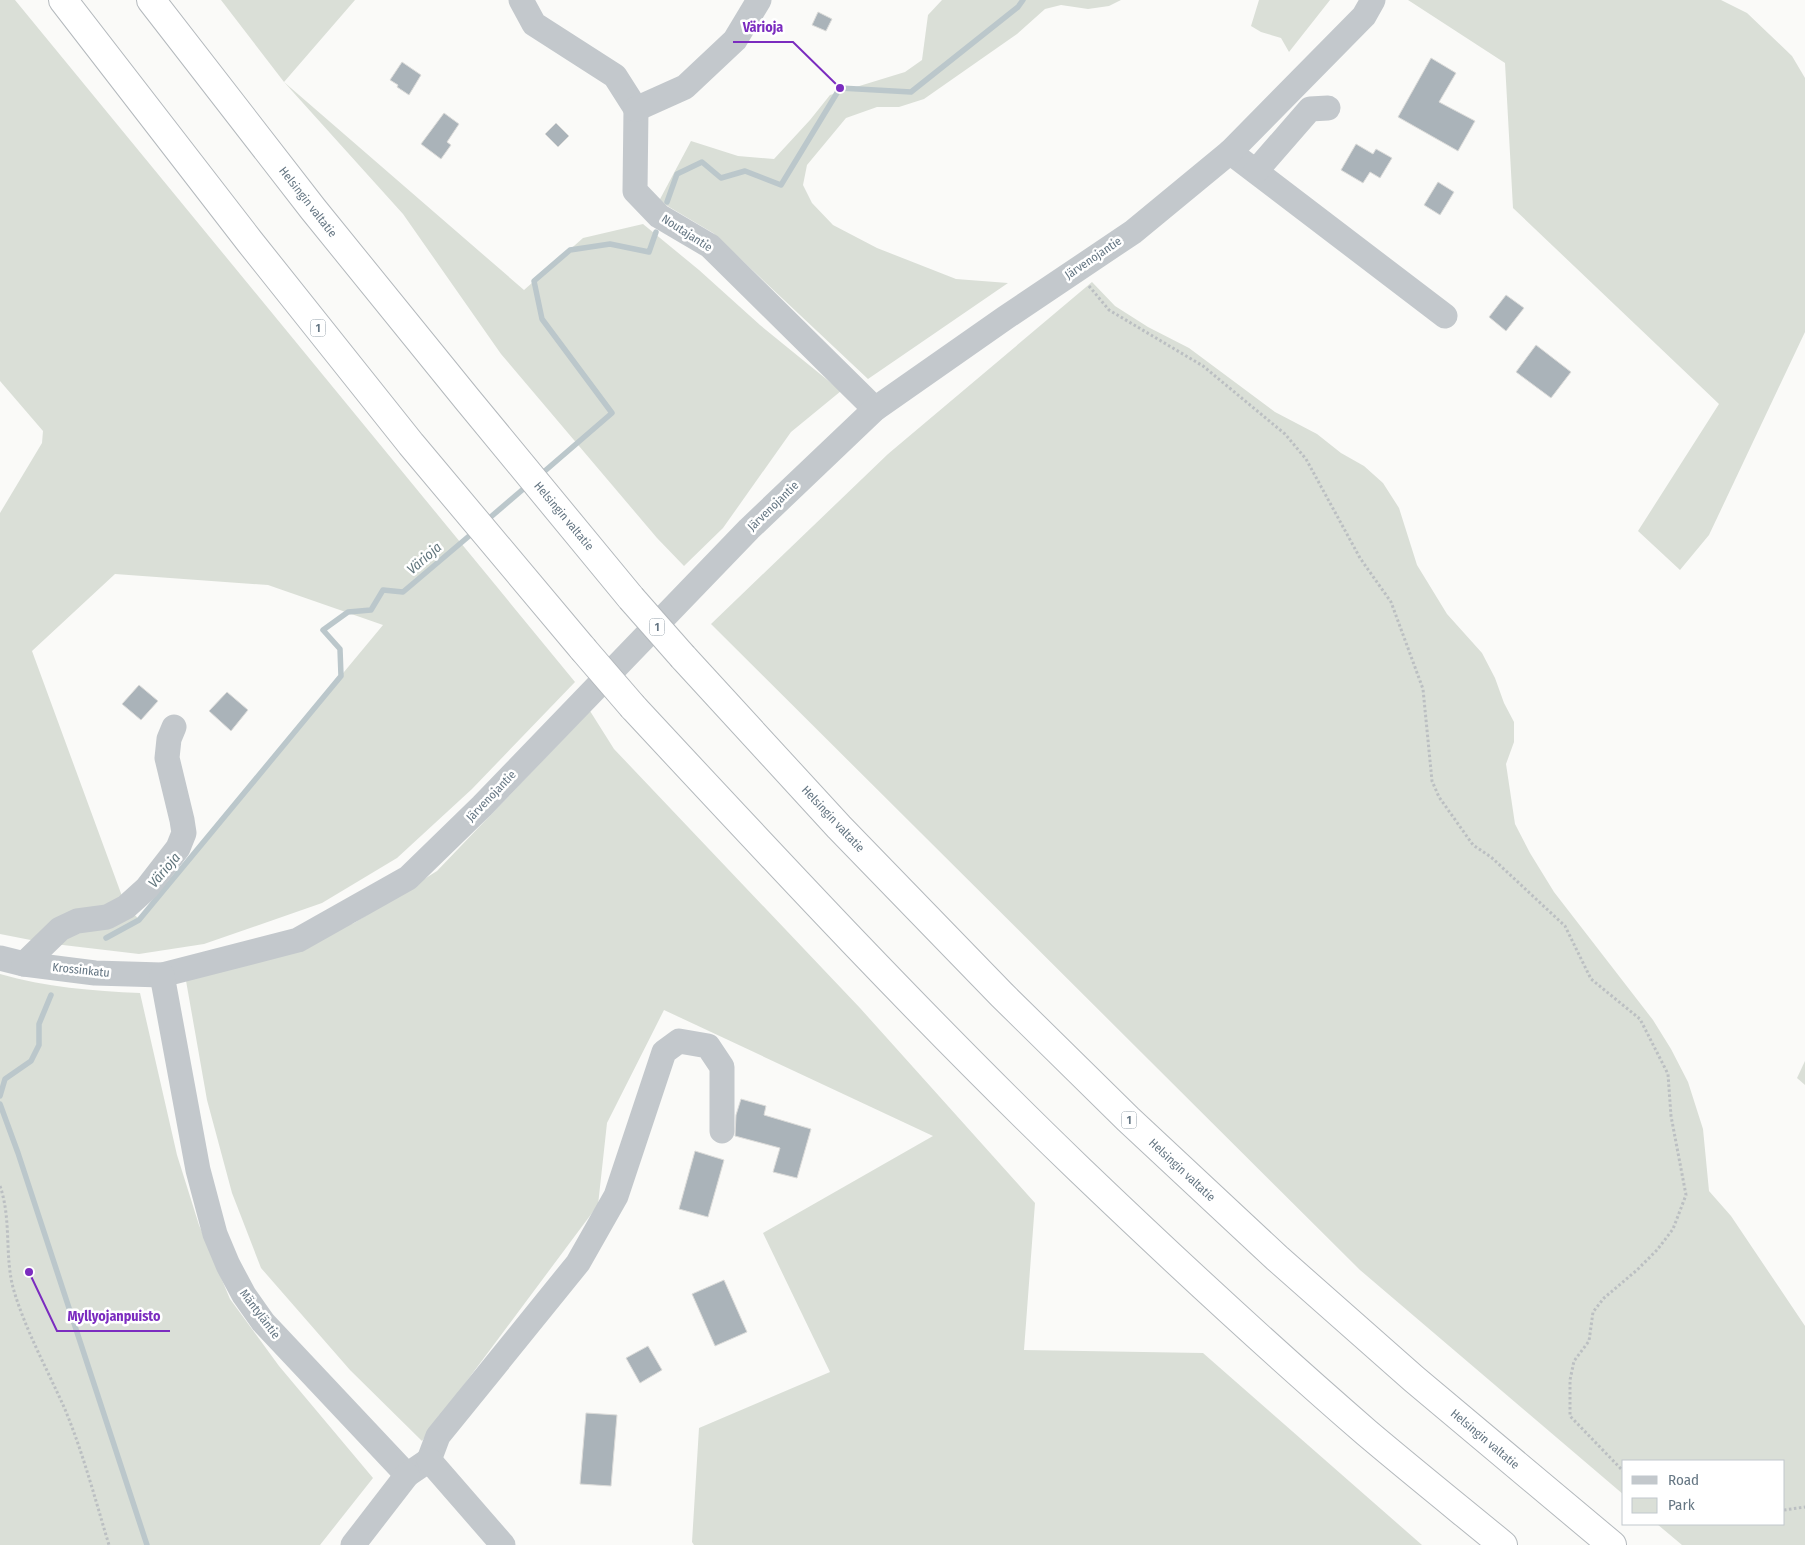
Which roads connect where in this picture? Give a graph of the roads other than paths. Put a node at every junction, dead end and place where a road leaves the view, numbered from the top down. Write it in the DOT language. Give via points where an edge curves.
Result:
graph roads {
  1 [pos="63,0"];
  2 [pos="151,0"];
  3 [pos="521,0"];
  4 [pos="759,0"];
  5 [pos="1373,0"];
  6 [pos="1328,108"];
  7 [pos="636,109"];
  8 [pos="1230,152"];
  9 [pos="1256,171"];
  10 [pos="1445,316"];
  11 [pos="875,409"];
  12 [pos="174,727"];
  13 [pos="0,958"];
  14 [pos="24,964"];
  15 [pos="162,975"];
  16 [pos="722,1131"];
  17 [pos="429,1460"];
  18 [pos="407,1475"];
  19 [pos="353,1545"];
  20 [pos="503,1545"];
  21 [pos="1503,1545"];
  22 [pos="1612,1545"];
  1 -- 21 [label="highway, 1, bridge" via="399,429 583,650 790,876 1080,1169 1353,1420"];
  2 -- 22 [label="highway, Helsingin valtatie / 1, bridge" via="331,232 631,598 839,827 1128,1119 1277,1258 1414,1379"];
  3 -- 7 [label="street" via="534,24 615,76"];
  4 -- 7 [label="street" via="735,40 685,88"];
  5 -- 8 [label="street, Järvenojantie" via="1364,16"];
  6 -- 9 [label="street" via="1310,109"];
  7 -- 11 [label="street, Noutajantie" via="635,191 659,216 710,246"];
  8 -- 9 [label="street"];
  8 -- 11 [label="street, Järvenojantie" via="1133,232"];
  9 -- 10 [label="street"];
  11 -- 15 [label="street, Järvenojantie" via="749,529 482,806 408,878 298,940"];
  12 -- 14 [label="street" via="167,758 184,833 178,848 147,888 126,907 106,917 77,921 60,929"];
  13 -- 14 [label="street, Krossinkatu"];
  14 -- 15 [label="street, Krossinkatu" via="95,973"];
  15 -- 18 [label="street, Mäntyläntie" via="198,1170 215,1234 228,1265 263,1322"];
  16 -- 17 [label="street" via="722,1067 708,1046 679,1041 664,1052 616,1196 578,1263 438,1436"];
  17 -- 18 [label="street"];
  17 -- 20 [label="street"];
  18 -- 19 [label="street"];
}
